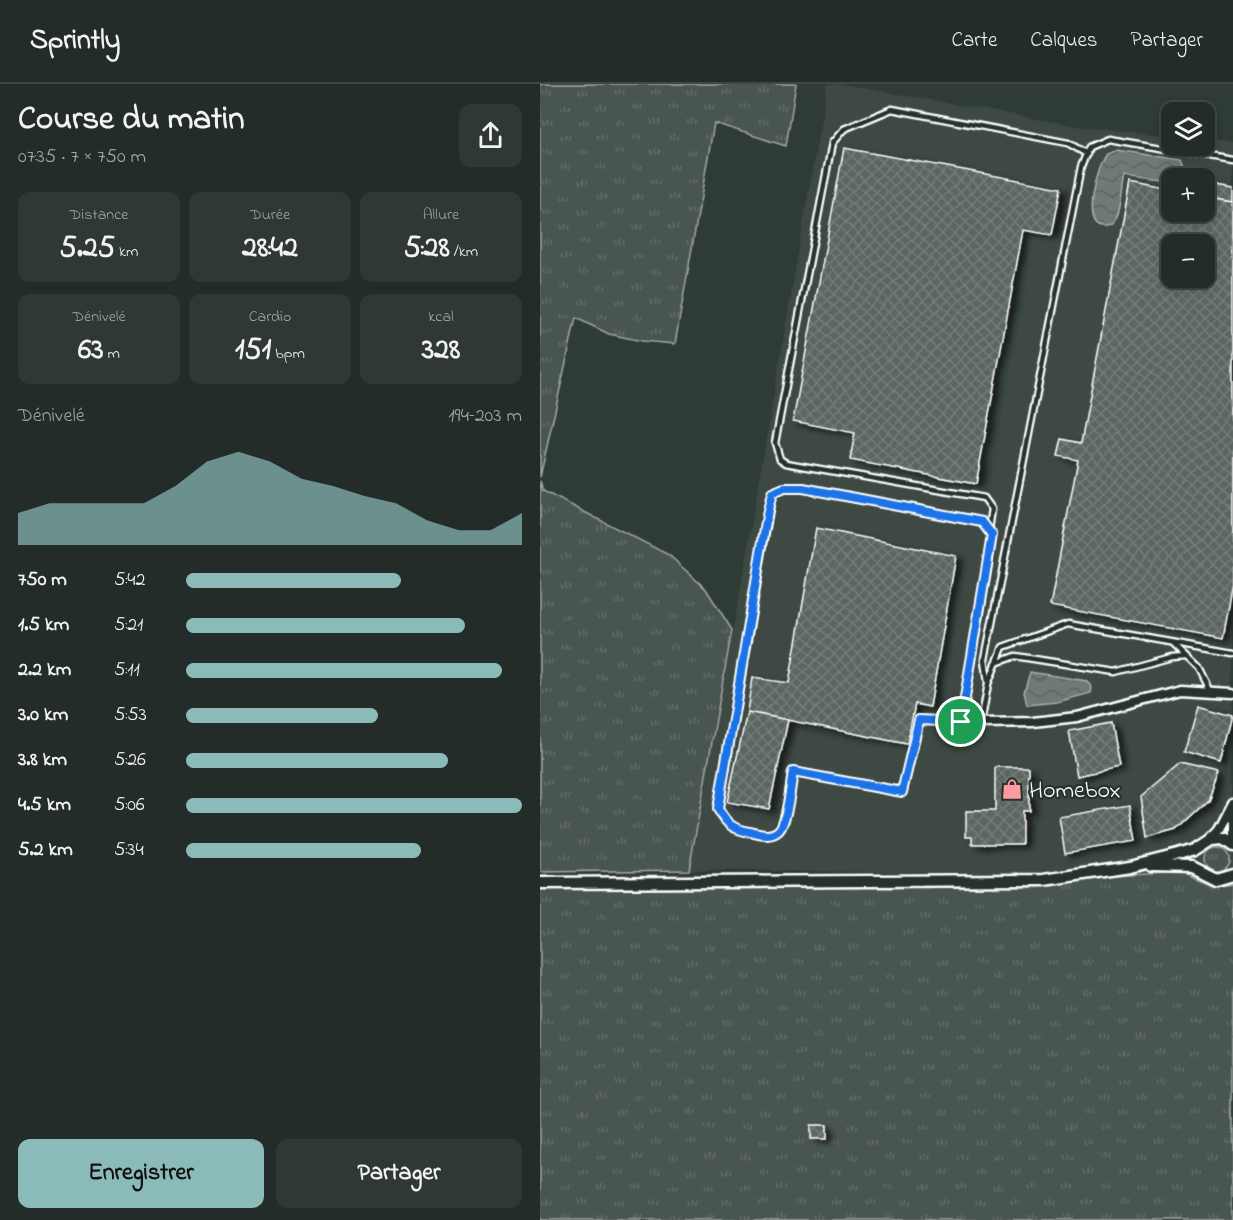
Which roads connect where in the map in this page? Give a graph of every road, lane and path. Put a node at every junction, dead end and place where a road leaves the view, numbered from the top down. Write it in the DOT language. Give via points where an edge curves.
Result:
graph roads {
  1 [pos="1086,154"];
  2 [pos="1233,160"];
  3 [pos="989,529"];
  4 [pos="1172,642"];
  5 [pos="1233,653"];
  6 [pos="1186,656"];
  7 [pos="996,663"];
  8 [pos="988,684"];
  9 [pos="1210,690"];
  10 [pos="1233,693"];
  11 [pos="961,722"];
  12 [pos="981,723"];
  13 [pos="1233,803"];
  14 [pos="1205,843"];
  15 [pos="1232,844"];
  16 [pos="1130,867"];
  17 [pos="1202,872"];
  18 [pos="1232,874"];
  19 [pos="540,884"];
  1 -- 2 [label="lane" via="1089,147 1108,139"];
  1 -- 3 [label="lane" via="1068,143 892,109 844,129 832,143 776,452 786,463 984,498 992,509"];
  1 -- 8 [label="lane" via="985,659"];
  3 -- 11 [label="lane" via="990,553"];
  3 -- 11 [label="lane" via="982,522 803,488 784,488 772,493 718,809 726,824 767,836 783,824 793,772 902,792 919,720"];
  4 -- 5 [label="lane"];
  4 -- 6 [label="lane"];
  4 -- 7 [label="lane" via="1068,624 1003,647"];
  6 -- 7 [label="lane" via="1116,672 1015,657"];
  6 -- 9 [label="lane"];
  7 -- 8 [label="lane"];
  8 -- 12 [label="lane"];
  9 -- 10 [label="street"];
  9 -- 12 [label="street" via="1170,692 1077,717"];
  11 -- 12 [label="lane"];
  13 -- 14 [label="street" via="1219,829"];
  13 -- 15 [label="street"];
  14 -- 15 [label="street" via="1222,838"];
  14 -- 16 [label="street" via="1188,852"];
  14 -- 17 [label="street" via="1197,859"];
  16 -- 17 [label="street" via="1184,866"];
  16 -- 19 [label="street" via="1044,880"];
  17 -- 18 [label="street" via="1213,879"];
}
